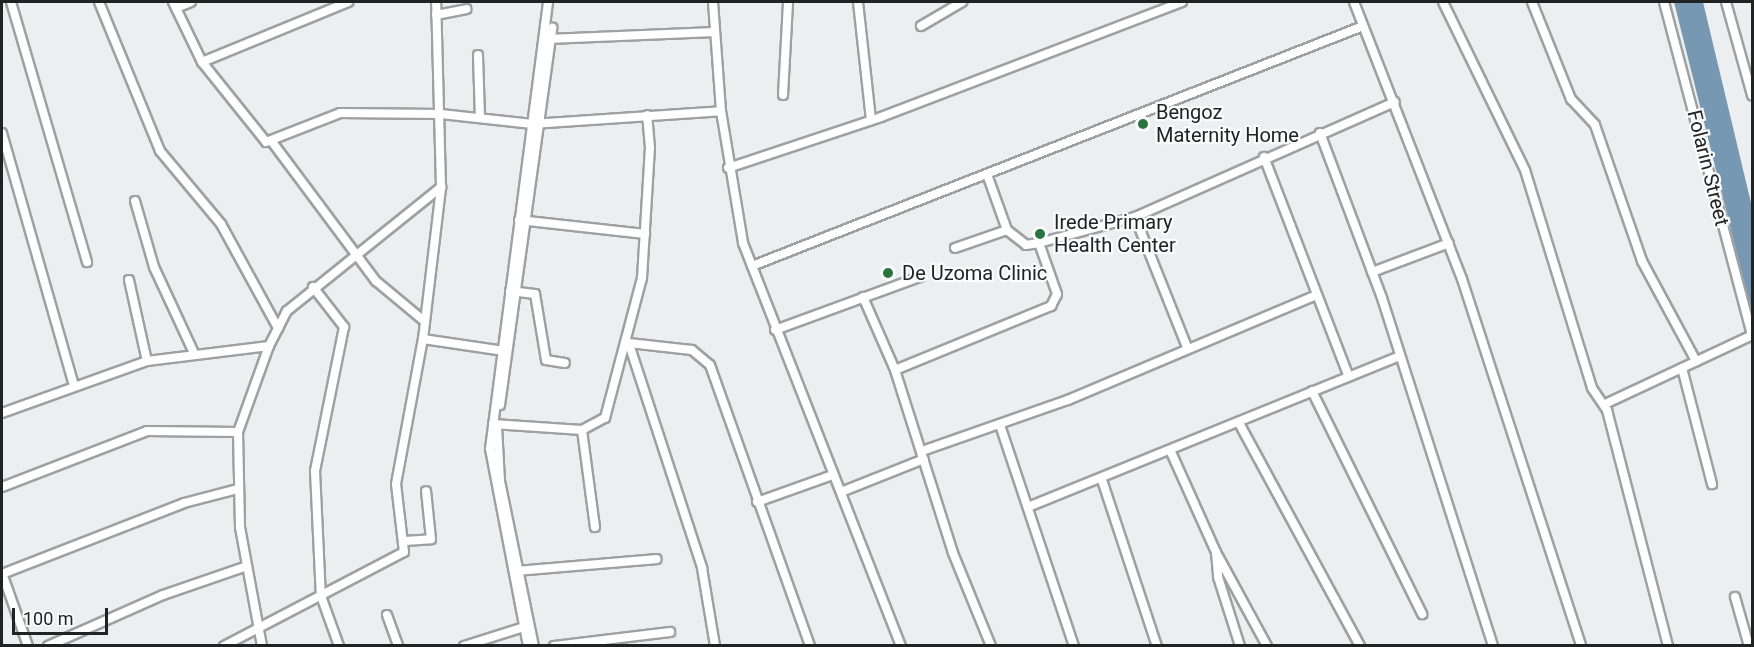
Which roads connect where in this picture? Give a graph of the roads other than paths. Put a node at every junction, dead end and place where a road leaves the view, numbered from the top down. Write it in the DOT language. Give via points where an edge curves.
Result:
graph roads {
  1 [pos="11,2"];
  2 [pos="99,2"];
  3 [pos="191,2"];
  4 [pos="348,2"];
  5 [pos="436,2"];
  6 [pos="548,2"];
  7 [pos="554,2"];
  8 [pos="713,2"];
  9 [pos="788,2"];
  10 [pos="858,2"];
  11 [pos="962,2"];
  12 [pos="1182,2"];
  13 [pos="1354,2"];
  14 [pos="1443,2"];
  15 [pos="1532,2"];
  16 [pos="1664,2"];
  17 [pos="1726,2"];
  18 [pos="174,5"];
  19 [pos="466,9"];
  20 [pos="436,15"];
  21 [pos="921,26"];
  22 [pos="1363,26"];
  23 [pos="715,32"];
  24 [pos="548,39"];
  25 [pos="478,55"];
  26 [pos="202,62"];
  27 [pos="783,95"];
  28 [pos="1752,95"];
  29 [pos="1395,102"];
  30 [pos="720,111"];
  31 [pos="441,114"];
  32 [pos="646,115"];
  33 [pos="480,118"];
  34 [pos="872,120"];
  35 [pos="536,123"];
  36 [pos="2,133"];
  37 [pos="1320,133"];
  38 [pos="273,143"];
  39 [pos="1264,157"];
  40 [pos="728,168"];
  41 [pos="988,177"];
  42 [pos="441,187"];
  43 [pos="135,201"];
  44 [pos="1135,217"];
  45 [pos="521,220"];
  46 [pos="1007,230"];
  47 [pos="645,234"];
  48 [pos="1039,243"];
  49 [pos="1449,243"];
  50 [pos="955,248"];
  51 [pos="353,252"];
  52 [pos="87,262"];
  53 [pos="752,266"];
  54 [pos="1372,272"];
  55 [pos="920,277"];
  56 [pos="129,280"];
  57 [pos="313,287"];
  58 [pos="510,292"];
  59 [pos="1317,295"];
  60 [pos="862,297"];
  61 [pos="423,320"];
  62 [pos="278,328"];
  63 [pos="775,330"];
  64 [pos="1752,334"];
  65 [pos="423,339"];
  66 [pos="629,343"];
  67 [pos="269,346"];
  68 [pos="1187,347"];
  69 [pos="503,351"];
  70 [pos="194,353"];
  71 [pos="1400,356"];
  72 [pos="147,361"];
  73 [pos="1696,361"];
  74 [pos="565,363"];
  75 [pos="1682,368"];
  76 [pos="895,370"];
  77 [pos="1348,375"];
  78 [pos="74,386"];
  79 [pos="1312,391"];
  80 [pos="1605,404"];
  81 [pos="2,413"];
  82 [pos="1239,423"];
  83 [pos="495,424"];
  84 [pos="1000,424"];
  85 [pos="582,430"];
  86 [pos="238,432"];
  87 [pos="1172,452"];
  88 [pos="923,455"];
  89 [pos="833,475"];
  90 [pos="1102,480"];
  91 [pos="1712,484"];
  92 [pos="2,487"];
  93 [pos="238,489"];
  94 [pos="426,491"];
  95 [pos="841,492"];
  96 [pos="758,502"];
  97 [pos="1028,507"];
  98 [pos="595,527"];
  99 [pos="405,541"];
  100 [pos="1215,552"];
  101 [pos="656,559"];
  102 [pos="247,566"];
  103 [pos="517,571"];
  104 [pos="2,573"];
  105 [pos="321,596"];
  106 [pos="1735,597"];
  107 [pos="1422,614"];
  108 [pos="387,615"];
  109 [pos="524,627"];
  110 [pos="256,628"];
  111 [pos="670,632"];
  112 [pos="28,645"];
  113 [pos="48,645"];
  114 [pos="224,645"];
  115 [pos="262,645"];
  116 [pos="339,645"];
  117 [pos="398,645"];
  118 [pos="464,645"];
  119 [pos="528,645"];
  120 [pos="534,645"];
  121 [pos="554,645"];
  122 [pos="715,645"];
  123 [pos="810,645"];
  124 [pos="901,645"];
  125 [pos="991,645"];
  126 [pos="1074,645"];
  127 [pos="1157,645"];
  128 [pos="1240,645"];
  129 [pos="1268,645"];
  130 [pos="1360,645"];
  131 [pos="1493,645"];
  132 [pos="1581,645"];
  133 [pos="1668,645"];
  134 [pos="1749,645"];
  1 -- 52 [label="street"];
  2 -- 62 [label="street" via="160,151 221,224"];
  3 -- 18 [label="street"];
  4 -- 26 [label="street"];
  5 -- 20 [label="street"];
  6 -- 24 [label="street"];
  7 -- 24 [label="street"];
  8 -- 23 [label="street"];
  9 -- 27 [label="street"];
  10 -- 34 [label="street"];
  11 -- 21 [label="street"];
  12 -- 34 [label="street"];
  13 -- 22 [label="street"];
  14 -- 80 [label="street" via="1525,170 1592,388"];
  15 -- 73 [label="street" via="1571,99 1595,124 1642,261"];
  16 -- 64 [label="street, Folarin Street"];
  17 -- 28 [label="street"];
  18 -- 26 [label="street"];
  19 -- 20 [label="street"];
  20 -- 31 [label="street"];
  22 -- 29 [label="street"];
  22 -- 41 [label="street"];
  23 -- 24 [label="street"];
  23 -- 30 [label="street"];
  24 -- 35 [label="street"];
  25 -- 33 [label="street"];
  26 -- 38 [label="street" via="262,139"];
  29 -- 37 [label="street"];
  29 -- 49 [label="street"];
  30 -- 32 [label="street"];
  30 -- 40 [label="street"];
  31 -- 33 [label="street"];
  31 -- 38 [label="street" via="321,116"];
  31 -- 42 [label="street"];
  32 -- 35 [label="street"];
  32 -- 47 [label="street"];
  33 -- 35 [label="street"];
  34 -- 40 [label="street"];
  35 -- 45 [label="street"];
  36 -- 78 [label="street"];
  37 -- 39 [label="street"];
  37 -- 54 [label="street"];
  38 -- 51 [label="street"];
  39 -- 44 [label="street"];
  39 -- 59 [label="street"];
  40 -- 53 [label="street"];
  41 -- 46 [label="street"];
  41 -- 53 [label="street"];
  42 -- 51 [label="street"];
  42 -- 61 [label="street"];
  43 -- 70 [label="street" via="154,267"];
  44 -- 48 [label="street"];
  44 -- 68 [label="street"];
  45 -- 47 [label="street"];
  45 -- 58 [label="street"];
  46 -- 48 [label="street" via="1026,245"];
  46 -- 50 [label="street"];
  47 -- 66 [label="street"];
  48 -- 76 [label="street" via="1057,294 1051,306"];
  49 -- 54 [label="street"];
  49 -- 132 [label="street"];
  51 -- 57 [label="street"];
  51 -- 61 [label="street"];
  53 -- 63 [label="street"];
  54 -- 71 [label="street"];
  55 -- 60 [label="street"];
  56 -- 72 [label="street"];
  57 -- 62 [label="street" via="287,311"];
  57 -- 105 [label="street" via="344,327 315,471"];
  58 -- 69 [label="street"];
  58 -- 74 [label="street" via="535,294 546,360"];
  59 -- 68 [label="street"];
  59 -- 77 [label="street"];
  60 -- 63 [label="street"];
  60 -- 76 [label="street"];
  61 -- 65 [label="street"];
  62 -- 67 [label="street"];
  63 -- 89 [label="street"];
  64 -- 73 [label="street"];
  65 -- 69 [label="street"];
  65 -- 99 [label="street" via="396,484"];
  66 -- 85 [label="street" via="605,418"];
  66 -- 96 [label="street" via="702,354"];
  66 -- 122 [label="street" via="702,568"];
  67 -- 70 [label="street" via="214,356"];
  67 -- 86 [label="street"];
  68 -- 84 [label="street"];
  69 -- 83 [label="street"];
  70 -- 72 [label="street"];
  71 -- 77 [label="street"];
  71 -- 131 [label="street"];
  72 -- 78 [label="street"];
  73 -- 75 [label="street"];
  75 -- 80 [label="street"];
  75 -- 91 [label="street"];
  76 -- 88 [label="street"];
  77 -- 79 [label="street"];
  78 -- 81 [label="street"];
  79 -- 82 [label="street"];
  79 -- 107 [label="street"];
  80 -- 133 [label="street"];
  82 -- 87 [label="street"];
  82 -- 130 [label="street"];
  83 -- 85 [label="street"];
  83 -- 103 [label="street" via="500,481"];
  83 -- 109 [label="street" via="494,483"];
  84 -- 88 [label="street"];
  84 -- 97 [label="street"];
  85 -- 98 [label="street"];
  86 -- 92 [label="street" via="147,431"];
  86 -- 93 [label="street"];
  87 -- 90 [label="street"];
  87 -- 100 [label="street"];
  88 -- 95 [label="street"];
  88 -- 125 [label="street" via="953,553"];
  89 -- 95 [label="street"];
  89 -- 96 [label="street"];
  90 -- 97 [label="street"];
  90 -- 127 [label="street"];
  93 -- 102 [label="street"];
  93 -- 104 [label="street" via="184,503"];
  94 -- 99 [label="street" via="431,539"];
  95 -- 124 [label="street"];
  96 -- 123 [label="street"];
  97 -- 126 [label="street"];
  99 -- 105 [label="street" via="404,552"];
  100 -- 128 [label="street"];
  100 -- 129 [label="street"];
  101 -- 103 [label="street"];
  102 -- 110 [label="street"];
  102 -- 113 [label="street" via="163,595"];
  103 -- 120 [label="street"];
  104 -- 112 [label="street"];
  105 -- 110 [label="street"];
  105 -- 116 [label="street"];
  106 -- 134 [label="street"];
  108 -- 117 [label="street"];
  109 -- 118 [label="street"];
  109 -- 119 [label="street"];
  110 -- 114 [label="street"];
  110 -- 115 [label="street"];
  111 -- 121 [label="street"];
}
